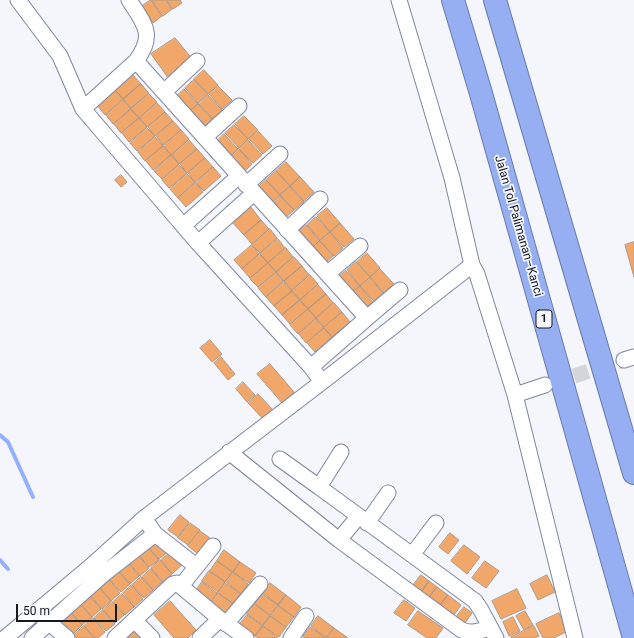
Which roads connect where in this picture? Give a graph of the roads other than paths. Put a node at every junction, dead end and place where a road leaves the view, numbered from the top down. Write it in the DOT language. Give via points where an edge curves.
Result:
graph roads {
  1 [pos="18,0"];
  2 [pos="130,0"];
  3 [pos="399,0"];
  4 [pos="453,0"];
  5 [pos="495,0"];
  6 [pos="136,61"];
  7 [pos="198,61"];
  8 [pos="164,92"];
  9 [pos="239,106"];
  10 [pos="83,109"];
  11 [pos="204,137"];
  12 [pos="280,154"];
  13 [pos="246,185"];
  14 [pos="320,199"];
  15 [pos="183,226"];
  16 [pos="287,230"];
  17 [pos="198,243"];
  18 [pos="360,246"];
  19 [pos="472,265"];
  20 [pos="327,274"];
  21 [pos="400,290"];
  22 [pos="367,318"];
  23 [pos="310,367"];
  24 [pos="322,382"];
  25 [pos="545,385"];
  26 [pos="515,395"];
  27 [pos="229,452"];
  28 [pos="341,452"];
  29 [pos="280,459"];
  30 [pos="634,473"];
  31 [pos="319,487"];
  32 [pos="388,493"];
  33 [pos="143,519"];
  34 [pos="363,520"];
  35 [pos="436,523"];
  36 [pos="155,534"];
  37 [pos="340,540"];
  38 [pos="213,546"];
  39 [pos="412,555"];
  40 [pos="196,566"];
  41 [pos="260,584"];
  42 [pos="181,586"];
  43 [pos="36,610"];
  44 [pos="306,616"];
  45 [pos="134,620"];
  46 [pos="48,622"];
  47 [pos="223,622"];
  48 [pos="493,633"];
  49 [pos="5,638"];
  50 [pos="32,638"];
  51 [pos="67,638"];
  52 [pos="115,638"];
  53 [pos="152,638"];
  54 [pos="200,638"];
  55 [pos="246,638"];
  56 [pos="291,638"];
  57 [pos="575,638"];
  58 [pos="634,638"];
  1 -- 10 [label="street" via="60,56"];
  2 -- 6 [label="street" via="146,27 147,34 142,52"];
  3 -- 19 [label="street" via="452,178"];
  4 -- 58 [label="highway, Jalan Tol Palimanan–Kanci / 1"];
  5 -- 30 [label="highway"];
  6 -- 8 [label="street"];
  6 -- 10 [label="street"];
  7 -- 8 [label="street"];
  8 -- 11 [label="street"];
  9 -- 11 [label="street"];
  10 -- 15 [label="street"];
  11 -- 13 [label="street"];
  12 -- 13 [label="street"];
  13 -- 15 [label="street"];
  13 -- 16 [label="street"];
  13 -- 17 [label="street"];
  14 -- 16 [label="street"];
  15 -- 17 [label="street"];
  16 -- 20 [label="street"];
  17 -- 23 [label="street"];
  18 -- 20 [label="street"];
  19 -- 24 [label="street"];
  19 -- 26 [label="street"];
  20 -- 22 [label="street"];
  21 -- 22 [label="street"];
  22 -- 23 [label="street"];
  23 -- 24 [label="street"];
  24 -- 27 [label="street"];
  25 -- 26 [label="street"];
  26 -- 57 [label="street"];
  27 -- 33 [label="street"];
  27 -- 37 [label="street"];
  28 -- 31 [label="street"];
  29 -- 31 [label="street"];
  31 -- 34 [label="street"];
  32 -- 34 [label="street"];
  33 -- 36 [label="street"];
  33 -- 43 [label="street" via="91,566"];
  34 -- 37 [label="street"];
  34 -- 39 [label="street"];
  35 -- 39 [label="street"];
  36 -- 40 [label="street"];
  36 -- 46 [label="street"];
  37 -- 48 [label="street" via="465,632"];
  38 -- 40 [label="street"];
  39 -- 48 [label="street" via="475,601"];
  40 -- 42 [label="street"];
  41 -- 47 [label="street"];
  42 -- 45 [label="street" via="173,584"];
  42 -- 47 [label="street"];
  43 -- 46 [label="street"];
  43 -- 49 [label="street"];
  44 -- 56 [label="street"];
  45 -- 52 [label="street"];
  45 -- 53 [label="street"];
  46 -- 50 [label="street"];
  46 -- 51 [label="street"];
  47 -- 54 [label="street"];
  47 -- 55 [label="street"];
}
